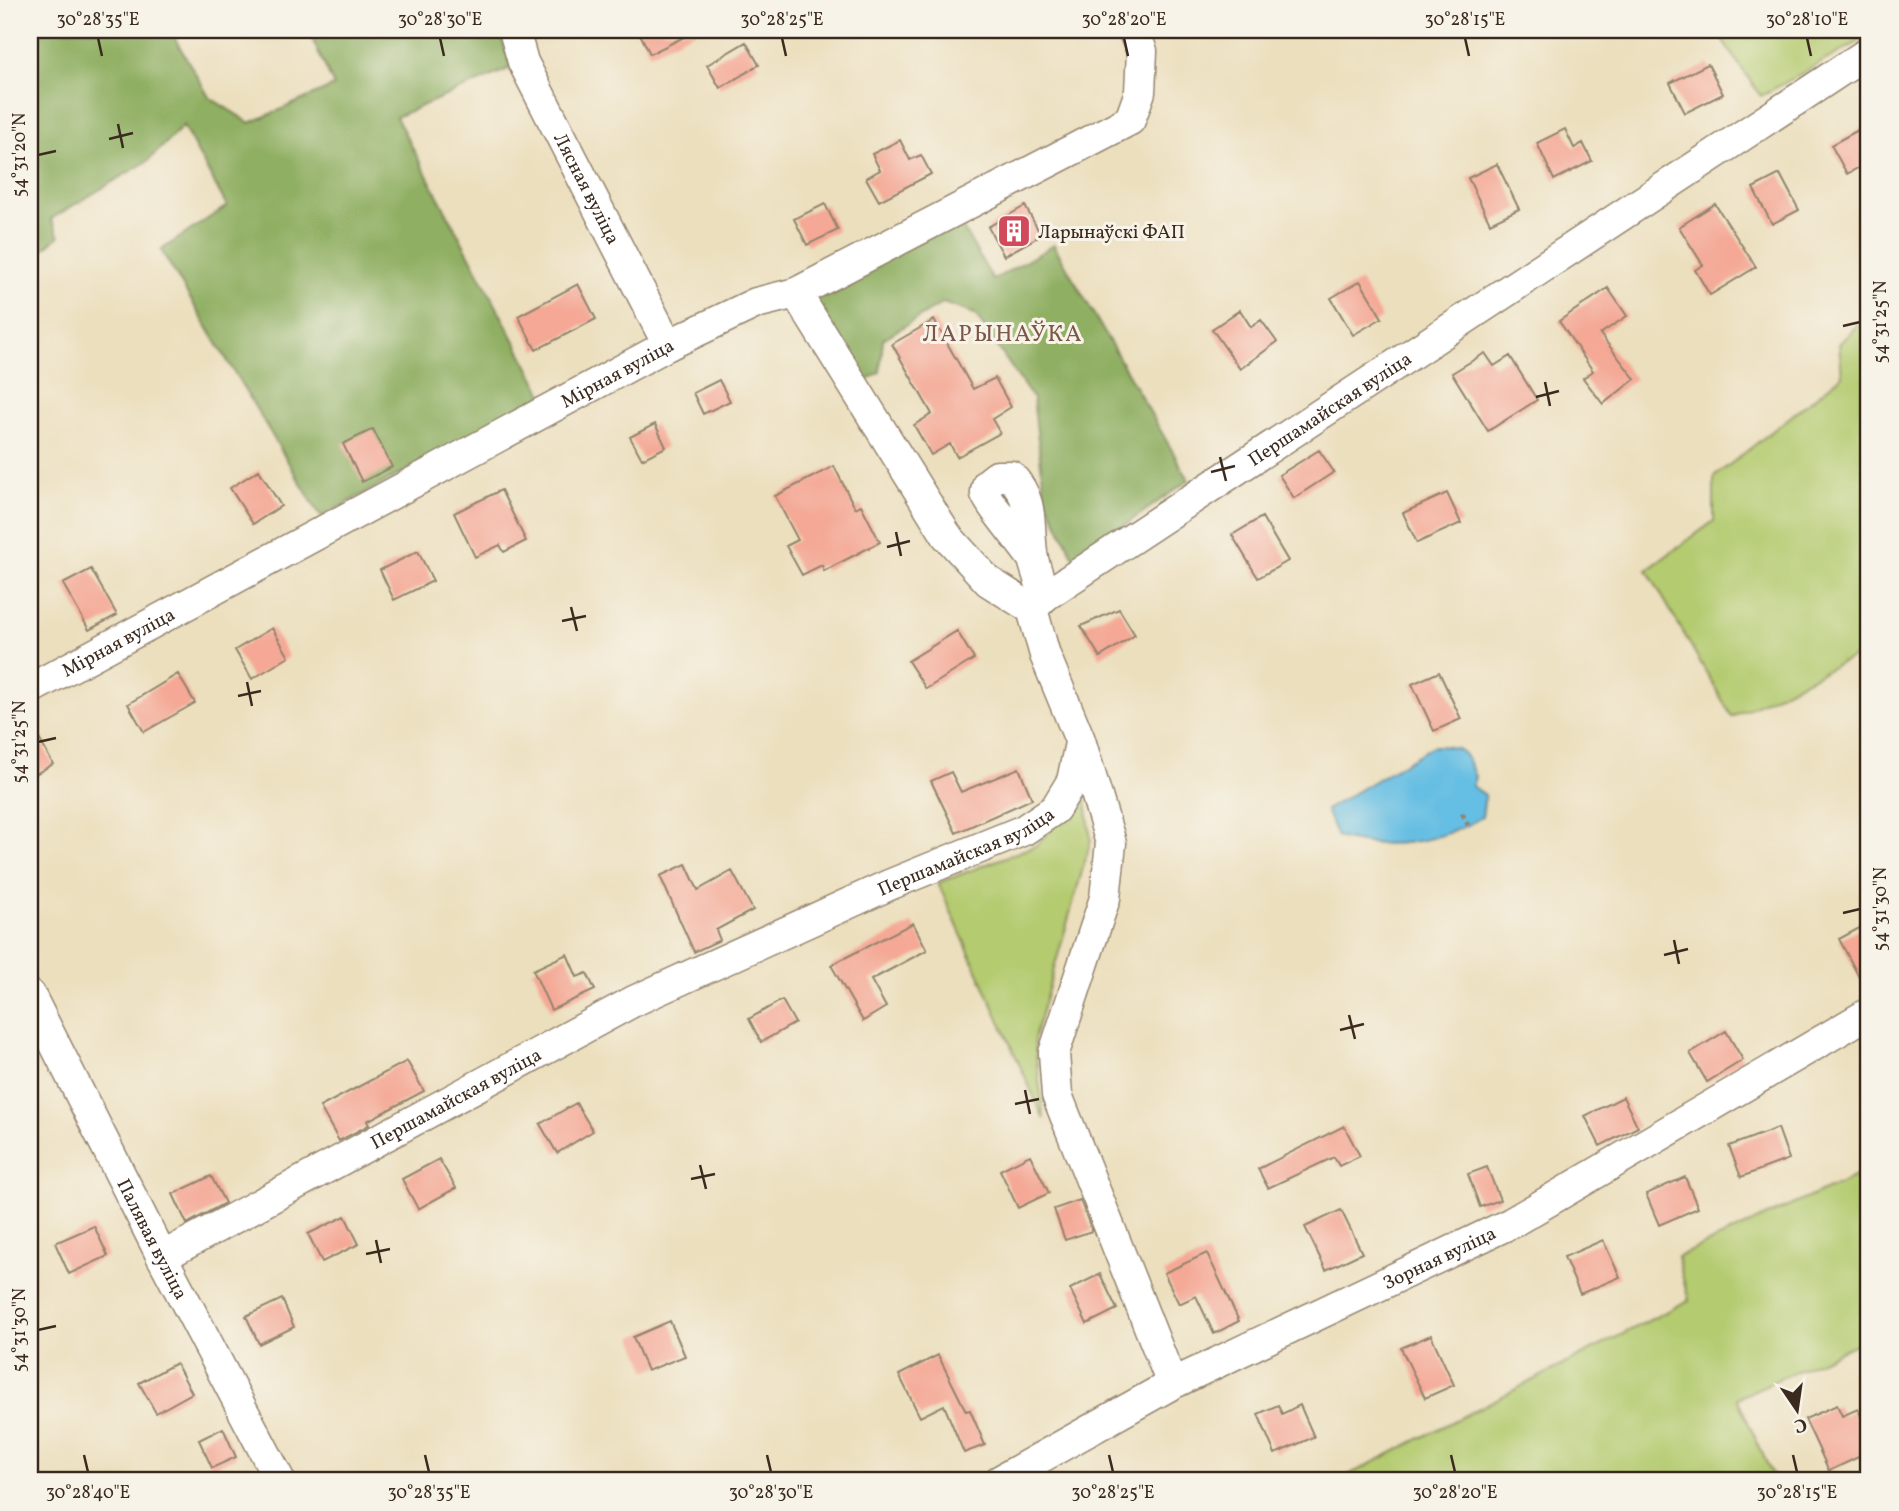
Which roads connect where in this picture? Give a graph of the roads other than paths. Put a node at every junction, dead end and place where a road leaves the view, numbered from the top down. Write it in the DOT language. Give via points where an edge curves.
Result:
graph roads {
  1 [pos="514,30"];
  2 [pos="1133,30"];
  3 [pos="1869,52"];
  4 [pos="796,293"];
  5 [pos="668,345"];
  6 [pos="1033,559"];
  7 [pos="1039,603"];
  8 [pos="30,690"];
  9 [pos="1080,740"];
  10 [pos="30,995"];
  11 [pos="1869,1013"];
  12 [pos="162,1257"];
  13 [pos="1172,1384"];
  14 [pos="280,1481"];
  15 [pos="999,1481"];
  1 -- 5 [label="street, Лясная вуліца" via="523,62"];
  2 -- 4 [label="street, Мірная вуліца" via="1142,51 1140,92 1130,120"];
  3 -- 7 [label="street, Першамайская вуліца"];
  4 -- 5 [label="street, Мірная вуліца" via="756,303"];
  4 -- 7 [label="street" via="947,536 988,581"];
  5 -- 8 [label="street, Мірная вуліца"];
  6 -- 7 [label="street"];
  7 -- 9 [label="street" via="1045,656"];
  9 -- 12 [label="street, Першамайская вуліца" via="1072,780 1055,809 1024,830 889,885 634,1001"];
  9 -- 13 [label="street" via="1111,843 1105,898 1054,1053 1057,1095"];
  10 -- 12 [label="street, Палявая вуліца"];
  11 -- 13 [label="street, Зорная вуліца" via="1511,1223"];
  12 -- 14 [label="street, Палявая вуліца"];
  13 -- 15 [label="street, Зорная вуліца"];
}
